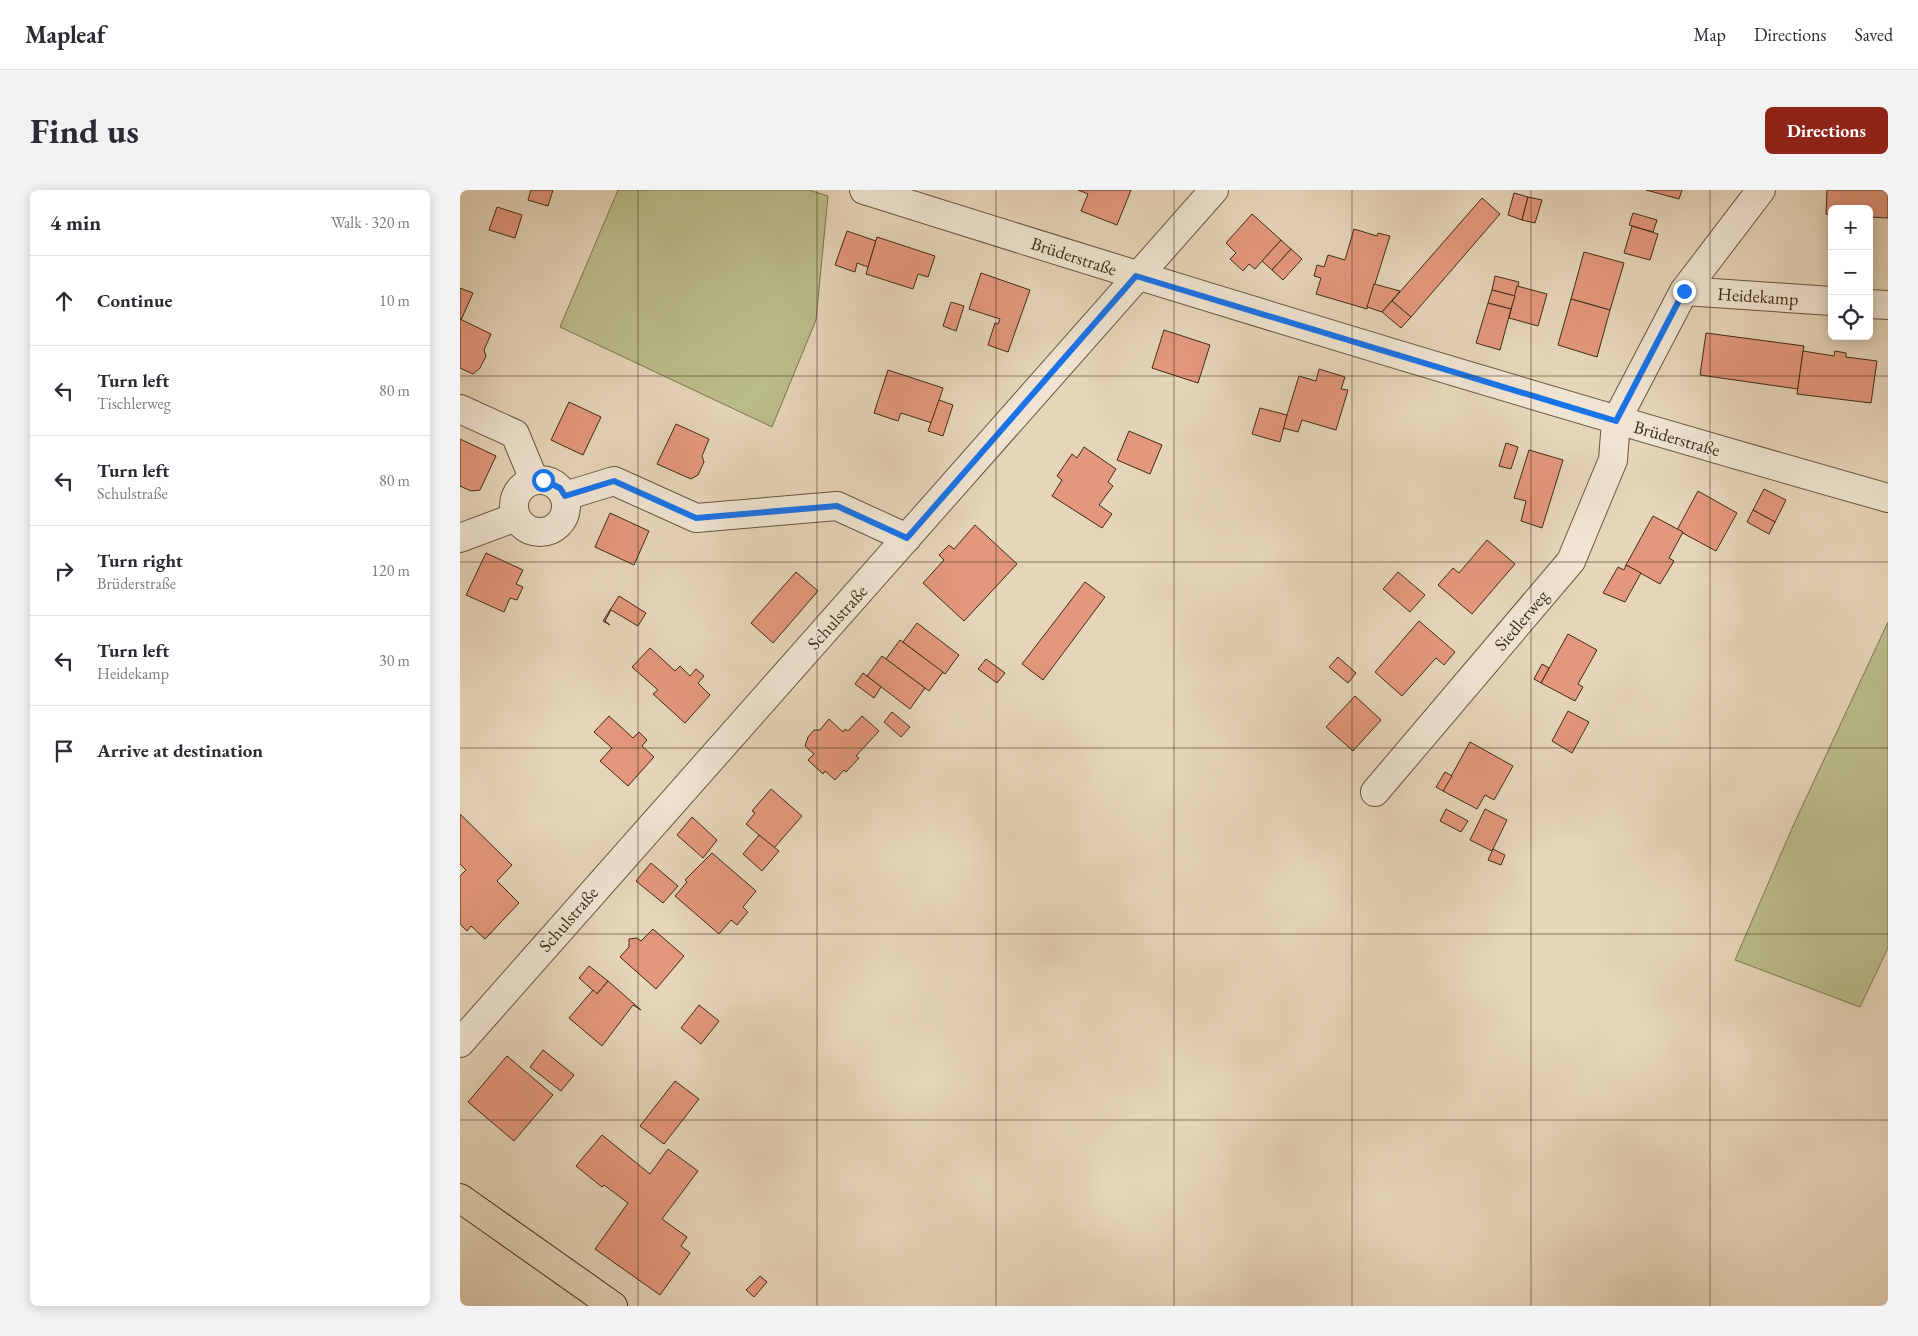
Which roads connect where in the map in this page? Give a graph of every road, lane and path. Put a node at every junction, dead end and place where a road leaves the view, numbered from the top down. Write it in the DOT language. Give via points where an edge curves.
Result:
graph roads {
  1 [pos="864,190"];
  2 [pos="1214,190"];
  3 [pos="1761,190"];
  4 [pos="1136,276"];
  5 [pos="1684,291"];
  6 [pos="1828,301"];
  7 [pos="1873,304"];
  8 [pos="1888,305"];
  9 [pos="460,409"];
  10 [pos="1616,421"];
  11 [pos="534,480"];
  12 [pos="565,496"];
  13 [pos="1888,498"];
  14 [pos="516,517"];
  15 [pos="460,538"];
  16 [pos="907,538"];
  17 [pos="1375,792"];
  18 [pos="460,1043"];
  19 [pos="460,1198"];
  20 [pos="613,1306"];
  1 -- 4 [label="street, Brüderstraße"];
  2 -- 4 [label="street, Schulstraße"];
  3 -- 5 [label="street, Heidekamp"];
  4 -- 10 [label="street, Brüderstraße"];
  4 -- 16 [label="street, Schulstraße"];
  5 -- 6 [label="street, Heidekamp"];
  5 -- 10 [label="street, Heidekamp"];
  7 -- 8 [label="street"];
  9 -- 11 [label="street" via="515,434"];
  10 -- 13 [label="street, Brüderstraße"];
  10 -- 17 [label="street, Siedlerweg" via="1613,460 1571,561"];
  11 -- 12 [label="street" via="552,482"];
  11 -- 14 [label="street" via="523,485 516,494 513,506"];
  12 -- 14 [label="street" via="563,519 555,528 533,532"];
  12 -- 16 [label="street" via="614,481 696,518 837,506"];
  14 -- 15 [label="street"];
  16 -- 18 [label="street, Schulstraße"];
  19 -- 20 [label="main road"];
}
